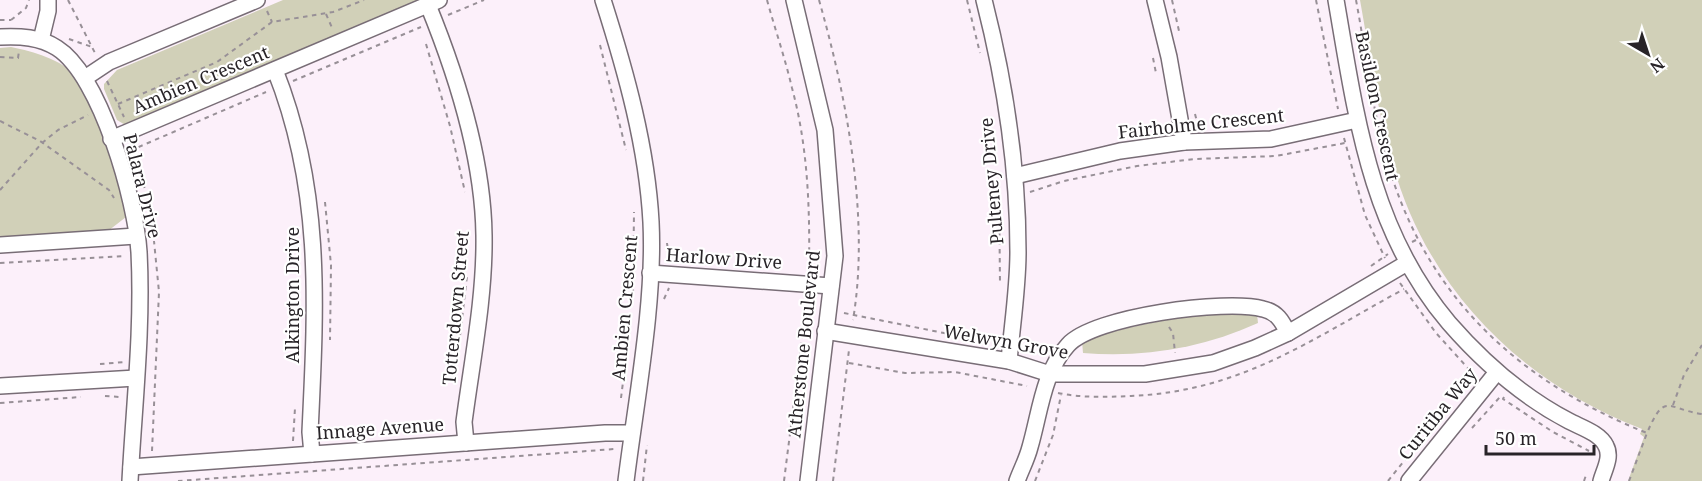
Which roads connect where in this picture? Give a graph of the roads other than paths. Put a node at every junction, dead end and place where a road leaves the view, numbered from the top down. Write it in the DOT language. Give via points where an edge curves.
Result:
graph roads {
  1 [pos="48,0"];
  2 [pos="257,0"];
  3 [pos="603,0"];
  4 [pos="794,0"];
  5 [pos="984,0"];
  6 [pos="1155,0"];
  7 [pos="1336,0"];
  8 [pos="434,2"];
  9 [pos="229,5"];
  10 [pos="0,37"];
  11 [pos="41,40"];
  12 [pos="275,70"];
  13 [pos="85,78"];
  14 [pos="1356,113"];
  15 [pos="111,139"];
  16 [pos="1184,142"];
  17 [pos="1015,176"];
  18 [pos="129,236"];
  19 [pos="0,245"];
  20 [pos="1407,263"];
  21 [pos="650,273"];
  22 [pos="831,286"];
  23 [pos="825,331"];
  24 [pos="1288,333"];
  25 [pos="1009,361"];
  26 [pos="1497,372"];
  27 [pos="1050,374"];
  28 [pos="130,378"];
  29 [pos="0,386"];
  30 [pos="624,433"];
  31 [pos="466,443"];
  32 [pos="312,454"];
  33 [pos="130,474"];
  34 [pos="626,481"];
  35 [pos="808,481"];
  36 [pos="1017,481"];
  37 [pos="1409,481"];
  38 [pos="1600,481"];
  1 -- 11 [label="street"];
  2 -- 9 [label="street"];
  3 -- 21 [label="street, Ambien Crescent" via="622,63 645,168 651,223"];
  4 -- 22 [label="street, Atherstone Boulevard" via="825,130 836,256"];
  5 -- 17 [label="street, Pulteney Drive" via="1008,117"];
  6 -- 16 [label="street" via="1170,57"];
  7 -- 14 [label="street, Basildon Crescent"];
  8 -- 12 [label="street, Ambien Crescent"];
  8 -- 31 [label="street, Totterdown Street" via="468,133 483,214 484,258 464,422"];
  9 -- 13 [label="street" via="109,62"];
  10 -- 11 [label="street, Palara Drive"];
  11 -- 13 [label="street, Palara Drive" via="58,48"];
  12 -- 15 [label="street, Ambien Crescent"];
  12 -- 32 [label="street, Alkington Drive" via="300,147 314,233"];
  13 -- 15 [label="street, Palara Drive"];
  14 -- 16 [label="street, Fairholme Crescent" via="1271,139"];
  14 -- 20 [label="street, Basildon Crescent" via="1375,190"];
  15 -- 18 [label="street, Palara Drive" via="124,179"];
  16 -- 17 [label="street, Fairholme Crescent" via="1120,151"];
  17 -- 25 [label="street, Pulteney Drive" via="1018,254"];
  18 -- 19 [label="street"];
  18 -- 28 [label="street, Palara Drive" via="139,252"];
  20 -- 24 [label="street, Welwyn Grove"];
  20 -- 26 [label="street, Basildon Crescent" via="1449,322"];
  21 -- 22 [label="street, Harlow Drive"];
  21 -- 30 [label="street, Ambien Crescent"];
  22 -- 23 [label="street, Atherstone Boulevard"];
  23 -- 25 [label="street, Welwyn Grove"];
  23 -- 35 [label="street, Atherstone Boulevard"];
  24 -- 27 [label="street, Welwyn Grove" via="1213,363 1105,376"];
  24 -- 27 [label="street" via="1280,317 1264,309 1181,309 1076,337"];
  25 -- 27 [label="street, Welwyn Grove"];
  26 -- 37 [label="street, Curitiba Way"];
  26 -- 38 [label="street, Basildon Crescent" via="1535,400 1597,436 1608,453"];
  27 -- 36 [label="street" via="1030,450"];
  28 -- 29 [label="street"];
  28 -- 33 [label="street, Palara Drive"];
  30 -- 31 [label="street, Innage Avenue"];
  30 -- 34 [label="street, Ambien Crescent"];
  31 -- 32 [label="street, Innage Avenue"];
  32 -- 33 [label="street, Innage Avenue"];
}
